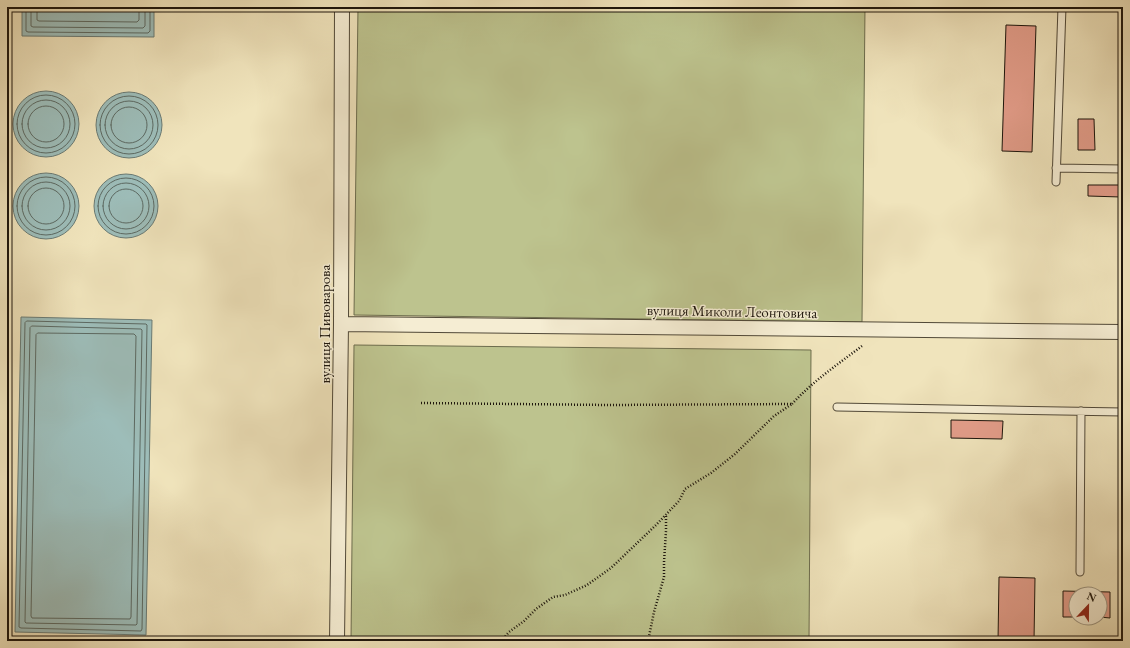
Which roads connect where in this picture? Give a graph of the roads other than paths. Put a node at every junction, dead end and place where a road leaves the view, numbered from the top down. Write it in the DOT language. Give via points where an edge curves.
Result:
graph roads {
  1 [pos="342,7"];
  2 [pos="1062,7"];
  3 [pos="1056,168"];
  4 [pos="1123,169"];
  5 [pos="1056,182"];
  6 [pos="341,324"];
  7 [pos="1123,332"];
  8 [pos="837,407"];
  9 [pos="1081,411"];
  10 [pos="1123,412"];
  11 [pos="1080,572"];
  12 [pos="337,641"];
  1 -- 6 [label="street, вулиця Пивоварова"];
  2 -- 3 [label="lane"];
  3 -- 4 [label="lane"];
  3 -- 5 [label="lane"];
  6 -- 7 [label="street, вулиця Миколи Леонтовича"];
  6 -- 12 [label="street, вулиця Пивоварова"];
  8 -- 9 [label="lane"];
  9 -- 10 [label="lane"];
  9 -- 11 [label="lane"];
}
